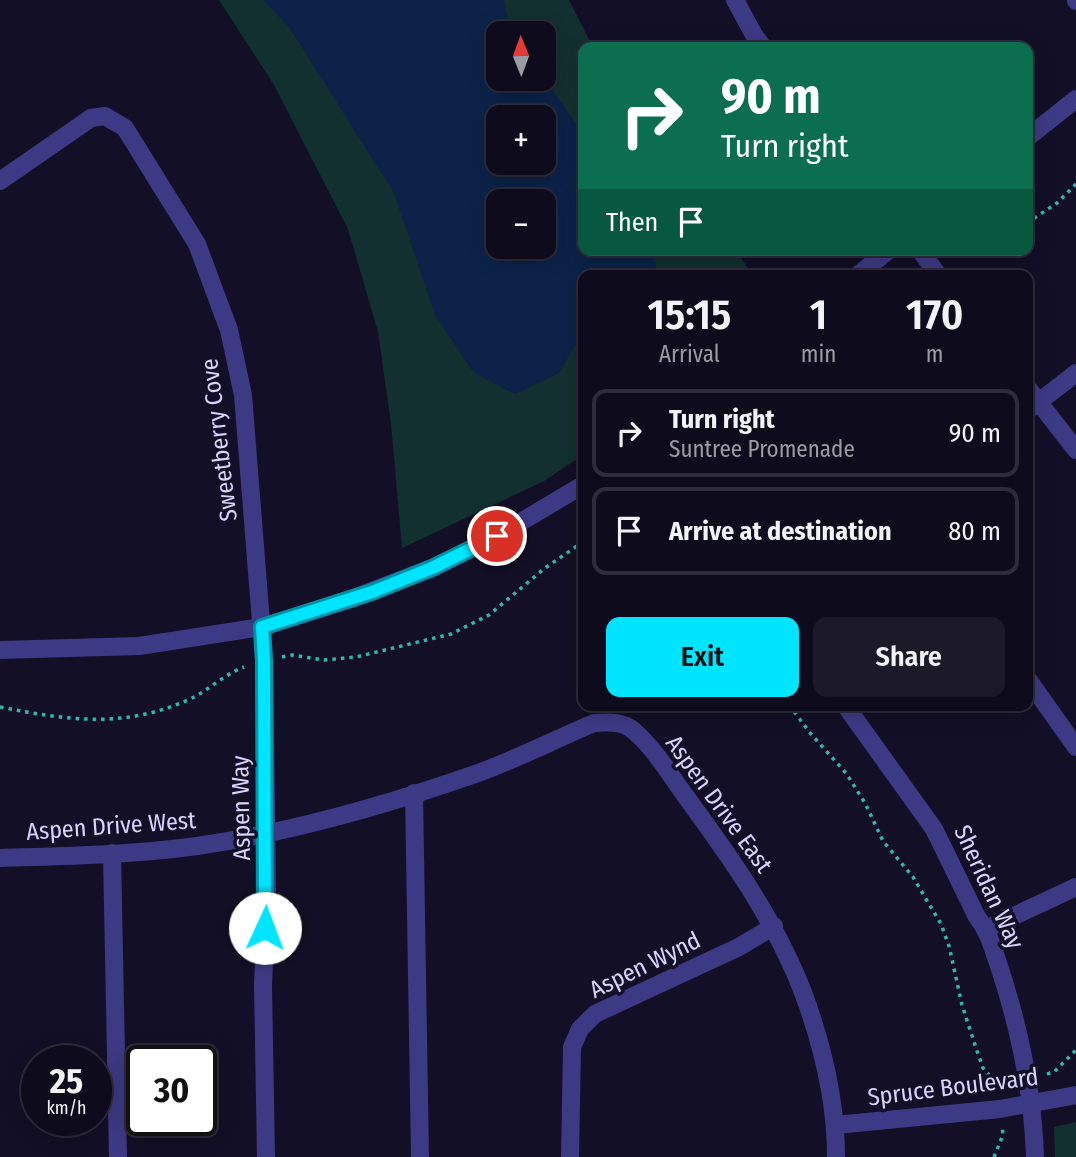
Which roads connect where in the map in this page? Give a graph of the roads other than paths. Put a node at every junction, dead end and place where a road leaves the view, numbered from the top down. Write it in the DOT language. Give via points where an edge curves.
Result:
graph roads {
  1 [pos="735,0"];
  2 [pos="759,42"];
  3 [pos="1076,99"];
  4 [pos="1033,133"];
  5 [pos="0,181"];
  6 [pos="882,256"];
  7 [pos="864,270"];
  8 [pos="1076,373"];
  9 [pos="1033,407"];
  10 [pos="1076,450"];
  11 [pos="578,488"];
  12 [pos="262,627"];
  13 [pos="0,650"];
  14 [pos="1033,686"];
  15 [pos="849,711"];
  16 [pos="1076,747"];
  17 [pos="414,793"];
  18 [pos="265,832"];
  19 [pos="113,853"];
  20 [pos="0,858"];
  21 [pos="1076,887"];
  22 [pos="774,926"];
  23 [pos="986,929"];
  24 [pos="1076,1095"];
  25 [pos="1030,1104"];
  26 [pos="836,1125"];
  27 [pos="118,1157"];
  28 [pos="265,1157"];
  29 [pos="420,1157"];
  30 [pos="570,1157"];
  31 [pos="836,1157"];
  32 [pos="1035,1157"];
  1 -- 2 [label="street"];
  3 -- 4 [label="street"];
  5 -- 12 [label="street, Sweetberry Cove" via="91,118 104,116 125,128 197,244 229,330 243,395"];
  6 -- 7 [label="street"];
  8 -- 9 [label="street"];
  9 -- 10 [label="street"];
  11 -- 12 [label="street" via="432,568"];
  12 -- 13 [label="street" via="139,646"];
  12 -- 18 [label="street, Aspen Way"];
  14 -- 16 [label="street"];
  15 -- 23 [label="street, Sheridan Way" via="934,829"];
  17 -- 18 [label="street, Aspen Drive East" via="352,813"];
  17 -- 22 [label="street, Aspen Drive East" via="483,771 594,723 613,722 633,729 722,845"];
  17 -- 29 [label="street"];
  18 -- 19 [label="street, Aspen Drive West" via="198,845"];
  18 -- 28 [label="street, Aspen Way"];
  19 -- 20 [label="street, Aspen Drive West"];
  19 -- 27 [label="street"];
  21 -- 23 [label="street"];
  22 -- 26 [label="street, Aspen Drive East" via="821,1048"];
  22 -- 30 [label="street, Aspen Wynd" via="595,1014 580,1029 572,1047"];
  23 -- 25 [label="street, Sheridan Way" via="1020,1040"];
  24 -- 25 [label="street, Spruce Boulevard"];
  25 -- 26 [label="street, Spruce Boulevard"];
  25 -- 32 [label="street, Sheridan Way"];
  26 -- 31 [label="street, Aspen Drive East"];
}
